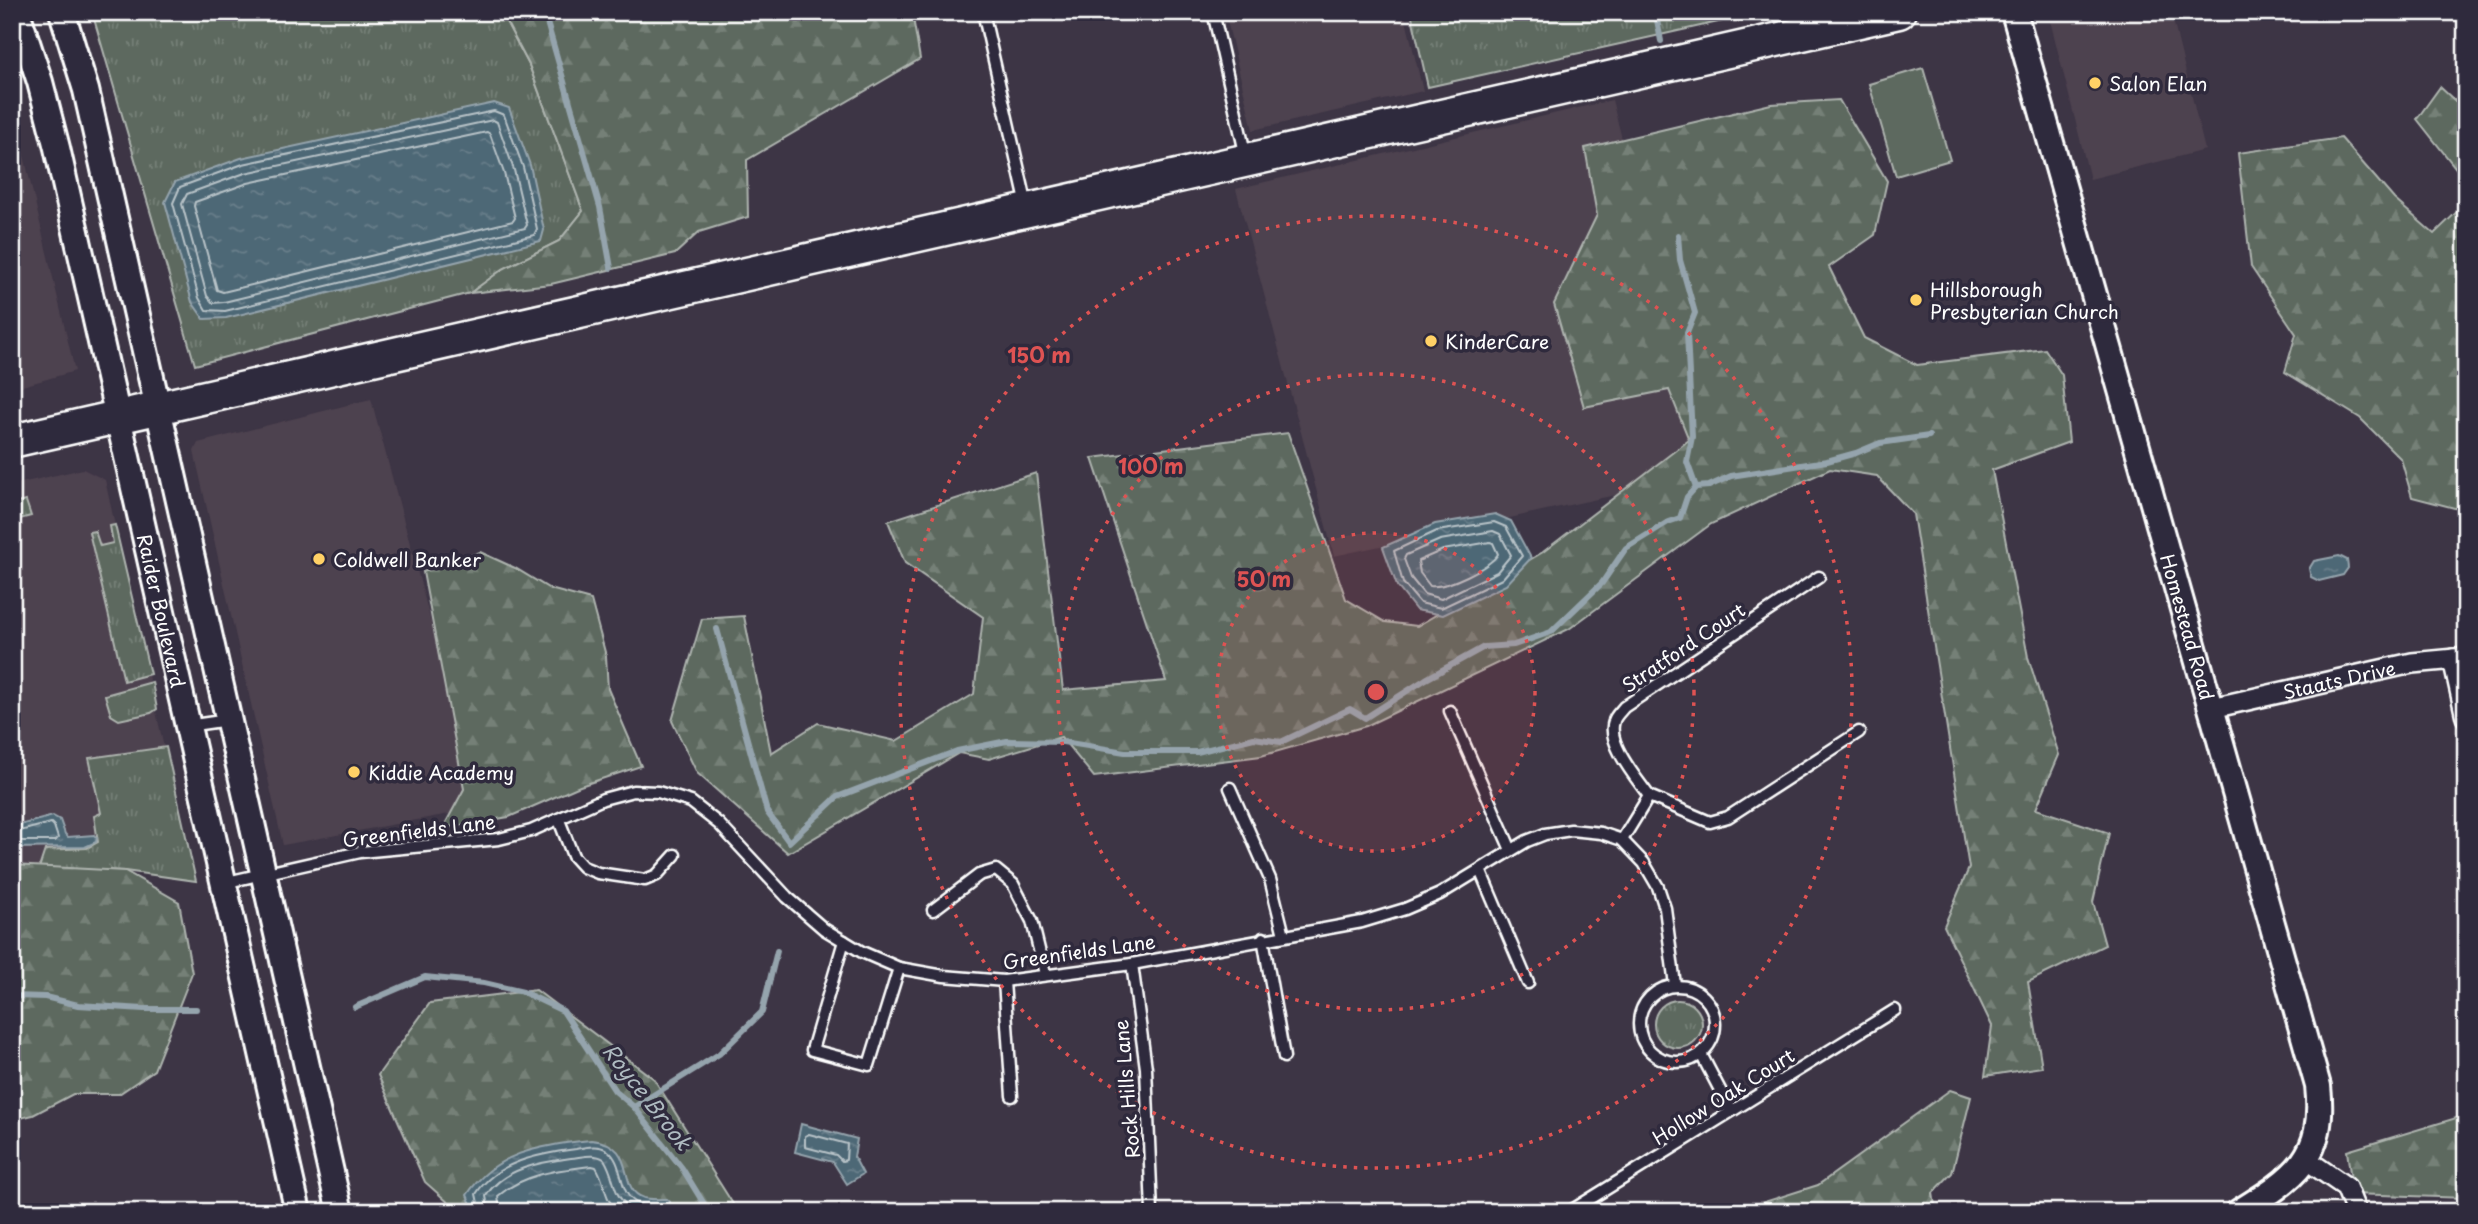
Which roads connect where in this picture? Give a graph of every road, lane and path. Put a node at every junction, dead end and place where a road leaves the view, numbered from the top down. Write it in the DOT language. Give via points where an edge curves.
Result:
graph roads {
  1 [pos="17,12"];
  2 [pos="62,12"];
  3 [pos="983,12"];
  4 [pos="1213,12"];
  5 [pos="1899,12"];
  6 [pos="2014,12"];
  7 [pos="1247,161"];
  8 [pos="1027,210"];
  9 [pos="158,408"];
  10 [pos="117,417"];
  11 [pos="12,441"];
  12 [pos="1819,577"];
  13 [pos="2459,658"];
  14 [pos="2212,709"];
  15 [pos="1450,711"];
  16 [pos="2466,717"];
  17 [pos="230,720"];
  18 [pos="187,726"];
  19 [pos="1859,732"];
  20 [pos="1230,788"];
  21 [pos="1649,796"];
  22 [pos="559,820"];
  23 [pos="1622,840"];
  24 [pos="1511,850"];
  25 [pos="675,855"];
  26 [pos="1480,870"];
  27 [pos="264,874"];
  28 [pos="222,883"];
  29 [pos="933,910"];
  30 [pos="1284,935"];
  31 [pos="1263,938"];
  32 [pos="844,941"];
  33 [pos="1132,964"];
  34 [pos="899,968"];
  35 [pos="1045,974"];
  36 [pos="1004,981"];
  37 [pos="1528,982"];
  38 [pos="1675,985"];
  39 [pos="1895,1010"];
  40 [pos="1701,1054"];
  41 [pos="1284,1056"];
  42 [pos="1012,1096"];
  43 [pos="1731,1111"];
  44 [pos="2307,1160"];
  45 [pos="298,1212"];
  46 [pos="340,1212"];
  47 [pos="1152,1212"];
  48 [pos="1569,1212"];
  49 [pos="2239,1212"];
  50 [pos="2356,1212"];
  1 -- 10 [label="street, Raider Boulevard" via="57,148"];
  2 -- 9 [label="street" via="86,90"];
  3 -- 8 [label="lane"];
  4 -- 7 [label="lane"];
  5 -- 7 [label="main road"];
  6 -- 14 [label="street, Homestead Road"];
  7 -- 8 [label="main road"];
  8 -- 9 [label="main road"];
  9 -- 10 [label="main road"];
  9 -- 17 [label="street"];
  10 -- 11 [label="main road"];
  10 -- 18 [label="street, Raider Boulevard"];
  12 -- 21 [label="lane, Stratford Court" via="1624,707 1614,721 1613,736"];
  13 -- 14 [label="street, Staats Drive" via="2412,663"];
  13 -- 16 [label="street"];
  14 -- 44 [label="street, Homestead Road" via="2318,1086 2319,1128"];
  15 -- 24 [label="lane"];
  17 -- 18 [label="lane"];
  17 -- 27 [label="street"];
  18 -- 28 [label="street, Raider Boulevard"];
  19 -- 21 [label="lane" via="1728,817 1710,822"];
  20 -- 30 [label="lane" via="1270,879"];
  21 -- 23 [label="lane"];
  22 -- 25 [label="lane" via="573,856 598,873 645,880 657,875"];
  22 -- 27 [label="lane, Greenfields Lane" via="499,839 360,852"];
  22 -- 32 [label="lane, Greenfields Lane" via="633,791 658,792 691,802 719,824 787,897"];
  23 -- 24 [label="lane, Greenfields Lane" via="1571,830 1545,834"];
  23 -- 38 [label="lane" via="1658,887"];
  24 -- 26 [label="lane, Greenfields Lane"];
  26 -- 30 [label="lane, Greenfields Lane" via="1405,909 1362,922"];
  26 -- 37 [label="lane"];
  27 -- 28 [label="lane, Greenfields Lane"];
  27 -- 46 [label="street"];
  28 -- 45 [label="street, Raider Boulevard"];
  29 -- 35 [label="lane" via="979,875 996,870 1013,884 1032,921"];
  30 -- 31 [label="lane, Greenfields Lane"];
  31 -- 33 [label="lane, Greenfields Lane"];
  31 -- 41 [label="lane"];
  32 -- 34 [label="lane, Greenfields Lane"];
  32 -- 34 [label="lane" via="812,1050 869,1065"];
  33 -- 35 [label="lane, Greenfields Lane"];
  33 -- 47 [label="lane, Rock Hills Lane" via="1146,1068"];
  34 -- 36 [label="lane, Greenfields Lane"];
  35 -- 36 [label="lane, Greenfields Lane"];
  36 -- 42 [label="lane"];
  38 -- 40 [label="lane" via="1698,991 1713,1010 1714,1034"];
  38 -- 40 [label="lane" via="1651,995 1643,1006 1639,1031 1652,1053 1664,1060 1689,1060"];
  39 -- 43 [label="lane, Hollow Oak Court"];
  40 -- 43 [label="lane"];
  43 -- 48 [label="lane, Hollow Oak Court"];
  44 -- 49 [label="street, Homestead Road" via="2291,1177"];
  44 -- 50 [label="street" via="2346,1187"];
}
